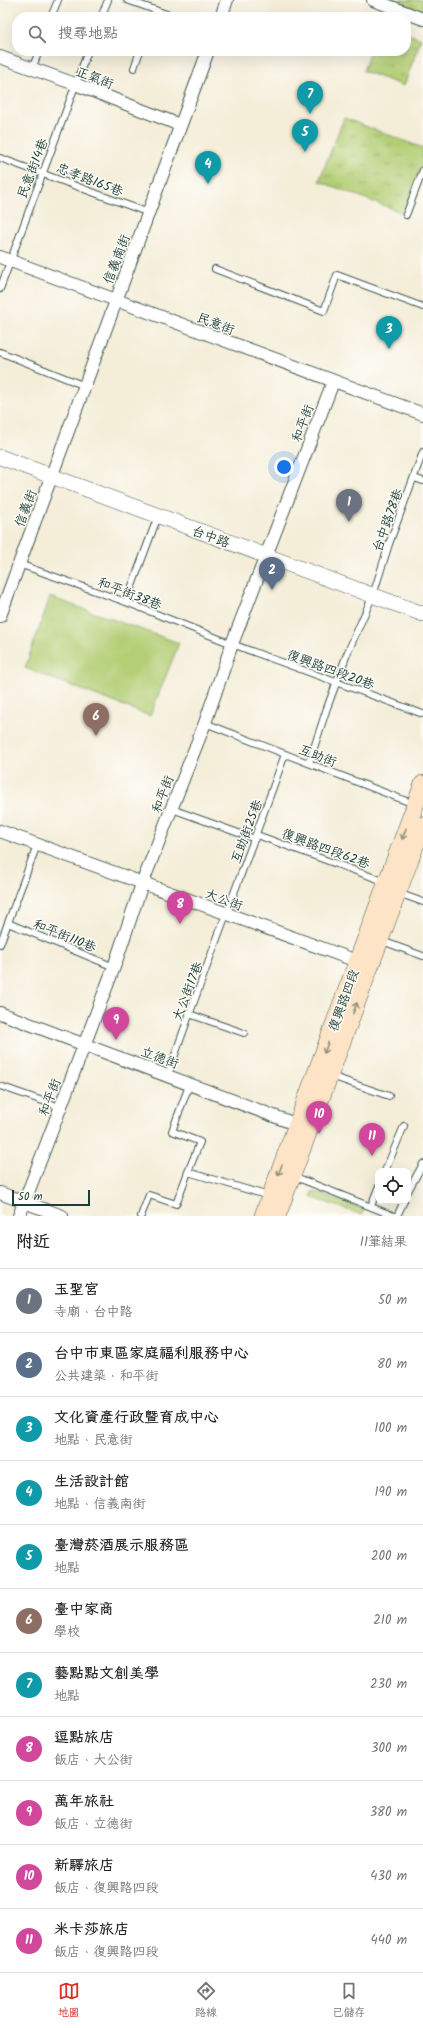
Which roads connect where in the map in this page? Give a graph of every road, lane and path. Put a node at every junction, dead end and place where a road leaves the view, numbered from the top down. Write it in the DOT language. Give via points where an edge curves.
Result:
graph roads {
  1 [pos="58,0"];
  2 [pos="108,0"];
  3 [pos="128,0"];
  4 [pos="227,0"];
  5 [pos="373,0"];
  6 [pos="155,10"];
  7 [pos="53,12"];
  8 [pos="103,12"];
  9 [pos="161,12"];
  10 [pos="223,12"];
  11 [pos="405,12"];
  12 [pos="411,14"];
  13 [pos="423,19"];
  14 [pos="36,56"];
  15 [pos="86,56"];
  16 [pos="138,56"];
  17 [pos="206,56"];
  18 [pos="0,58"];
  19 [pos="134,68"];
  20 [pos="32,69"];
  21 [pos="75,84"];
  22 [pos="180,124"];
  23 [pos="0,158"];
  24 [pos="423,170"];
  25 [pos="41,173"];
  26 [pos="149,213"];
  27 [pos="406,216"];
  28 [pos="5,259"];
  29 [pos="215,268"];
  30 [pos="0,289"];
  31 [pos="116,299"];
  32 [pos="423,307"];
  33 [pos="0,352"];
  34 [pos="333,382"];
  35 [pos="85,386"];
  36 [pos="423,414"];
  37 [pos="423,452"];
  38 [pos="0,457"];
  39 [pos="52,477"];
  40 [pos="414,478"];
  41 [pos="423,481"];
  42 [pos="158,516"];
  43 [pos="265,556"];
  44 [pos="19,564"];
  45 [pos="373,595"];
  46 [pos="126,602"];
  47 [pos="423,614"];
  48 [pos="0,616"];
  49 [pos="232,644"];
  50 [pos="337,682"];
  51 [pos="423,714"];
  52 [pos="205,723"];
  53 [pos="285,754"];
  54 [pos="309,763"];
  55 [pos="423,784"];
  56 [pos="419,806"];
  57 [pos="172,809"];
  58 [pos="423,825"];
  59 [pos="0,831"];
  60 [pos="256,837"];
  61 [pos="37,845"];
  62 [pos="142,884"];
  63 [pos="393,887"];
  64 [pos="423,902"];
  65 [pos="226,915"];
  66 [pos="8,923"];
  67 [pos="380,940"];
  68 [pos="0,944"];
  69 [pos="423,956"];
  70 [pos="365,964"];
  71 [pos="114,967"];
  72 [pos="0,1013"];
  73 [pos="189,1014"];
  74 [pos="244,1033"];
  75 [pos="85,1044"];
  76 [pos="168,1075"];
  77 [pos="330,1076"];
  78 [pos="190,1083"];
  79 [pos="0,1086"];
  80 [pos="389,1096"];
  81 [pos="60,1107"];
  82 [pos="404,1126"];
  83 [pos="304,1127"];
  84 [pos="423,1164"];
  85 [pos="386,1168"];
  86 [pos="188,1172"];
  87 [pos="292,1175"];
  88 [pos="411,1186"];
  89 [pos="0,1193"];
  90 [pos="375,1195"];
  91 [pos="271,1196"];
  92 [pos="25,1202"];
  93 [pos="402,1204"];
  94 [pos="370,1206"];
  95 [pos="20,1216"];
  96 [pos="62,1216"];
  97 [pos="141,1216"];
  98 [pos="263,1216"];
  99 [pos="277,1216"];
  100 [pos="395,1216"];
  1 -- 7 [label="lane"];
  2 -- 8 [label="lane"];
  3 -- 6 [label="lane"];
  4 -- 10 [label="street"];
  5 -- 11 [label="street"];
  6 -- 9 [label="lane"];
  12 -- 13 [label="street"];
  14 -- 20 [label="lane"];
  15 -- 21 [label="lane, 民意街14巷"];
  16 -- 19 [label="lane"];
  17 -- 22 [label="street, 信義南街"];
  18 -- 20 [label="street, 正氣街"];
  20 -- 21 [label="street, 正氣街"];
  21 -- 22 [label="street, 正氣街"];
  21 -- 25 [label="lane, 民意街14巷"];
  22 -- 26 [label="street, 信義南街"];
  23 -- 25 [label="lane, 忠孝路165巷"];
  24 -- 27 [label="lane"];
  25 -- 26 [label="lane, 忠孝路165巷"];
  25 -- 28 [label="lane, 民意街14巷"];
  26 -- 31 [label="street, 信義南街"];
  28 -- 30 [label="lane, 民意街14巷"];
  28 -- 31 [label="street, 民意街"];
  29 -- 32 [label="lane" via="324,311 337,275"];
  31 -- 34 [label="street, 民意街"];
  31 -- 35 [label="street, 信義南街"];
  33 -- 35 [label="lane"];
  34 -- 36 [label="street, 民意街"];
  34 -- 43 [label="street, 和平街"];
  35 -- 39 [label="street, 信義南街"];
  37 -- 40 [label="lane, 台中路78巷"];
  38 -- 39 [label="street, 台中路"];
  39 -- 42 [label="street, 台中路"];
  39 -- 44 [label="street, 信義街"];
  40 -- 41 [label="lane"];
  40 -- 45 [label="lane, 台中路78巷"];
  42 -- 43 [label="street, 台中路"];
  42 -- 46 [label="lane"];
  43 -- 45 [label="street, 台中路"];
  43 -- 49 [label="street, 和平街"];
  44 -- 46 [label="lane, 和平街38巷"];
  44 -- 48 [label="street, 信義街"];
  45 -- 47 [label="street, 台中路"];
  45 -- 50 [label="lane, 台中路78巷"];
  46 -- 49 [label="lane, 和平街38巷"];
  49 -- 50 [label="lane, 復興路四段20巷"];
  49 -- 52 [label="street, 和平街"];
  50 -- 51 [label="lane, 復興路四段20巷"];
  50 -- 54 [label="lane, 台中路78巷"];
  52 -- 53 [label="lane, 互助街"];
  52 -- 57 [label="street, 和平街"];
  53 -- 54 [label="lane, 互助街"];
  53 -- 60 [label="lane, 互助街25巷"];
  54 -- 56 [label="lane, 互助街"];
  55 -- 56 [label="main road, 復興路四段"];
  56 -- 63 [label="main road, 復興路四段, one-way"];
  57 -- 60 [label="lane, 復興路四段62巷"];
  57 -- 62 [label="street, 和平街"];
  58 -- 63 [label="main road, 復興路四段"];
  59 -- 61 [label="street, 大公街"];
  60 -- 63 [label="lane, 復興路四段62巷"];
  60 -- 65 [label="lane, 互助街25巷"];
  61 -- 62 [label="street, 大公街"];
  61 -- 66 [label="lane"];
  62 -- 65 [label="street, 大公街"];
  62 -- 71 [label="street, 和平街"];
  63 -- 64 [label="lane, 復興路四段62巷"];
  63 -- 67 [label="main road, 復興路四段"];
  63 -- 70 [label="main road, 復興路四段"];
  65 -- 70 [label="street, 大公街"];
  65 -- 73 [label="lane, 大公街17巷"];
  66 -- 68 [label="lane"];
  66 -- 71 [label="lane, 和平街110巷"];
  67 -- 69 [label="lane"];
  67 -- 70 [label="main road, 復興路四段"];
  77 -- 70 [label="main road, 復興路四段, one-way"];
  70 -- 83 [label="main road, 復興路四段, one-way"];
  71 -- 75 [label="street, 和平街"];
  72 -- 75 [label="street, 立德街"];
  73 -- 74 [label="lane"];
  73 -- 76 [label="lane, 大公街17巷"];
  75 -- 76 [label="street, 立德街"];
  75 -- 81 [label="street, 和平街"];
  76 -- 78 [label="street, 立德街"];
  77 -- 80 [label="lane"];
  77 -- 83 [label="main road, 復興路四段"];
  78 -- 83 [label="street, 立德街"];
  78 -- 86 [label="lane" via="172,1131 200,1142"];
  79 -- 81 [label="lane"];
  81 -- 92 [label="street, 和平街"];
  82 -- 85 [label="lane"];
  83 -- 87 [label="main road, 復興路四段"];
  83 -- 91 [label="main road, 復興路四段, one-way"];
  84 -- 88 [label="lane"];
  86 -- 91 [label="lane"];
  86 -- 97 [label="lane" via="176,1204 149,1195"];
  87 -- 94 [label="lane"];
  87 -- 99 [label="main road, 復興路四段"];
  89 -- 92 [label="street"];
  90 -- 94 [label="lane"];
  91 -- 98 [label="main road, 復興路四段"];
  92 -- 95 [label="street, 和平街"];
  92 -- 96 [label="street"];
  93 -- 100 [label="lane"];
  94 -- 100 [label="lane"];
}
